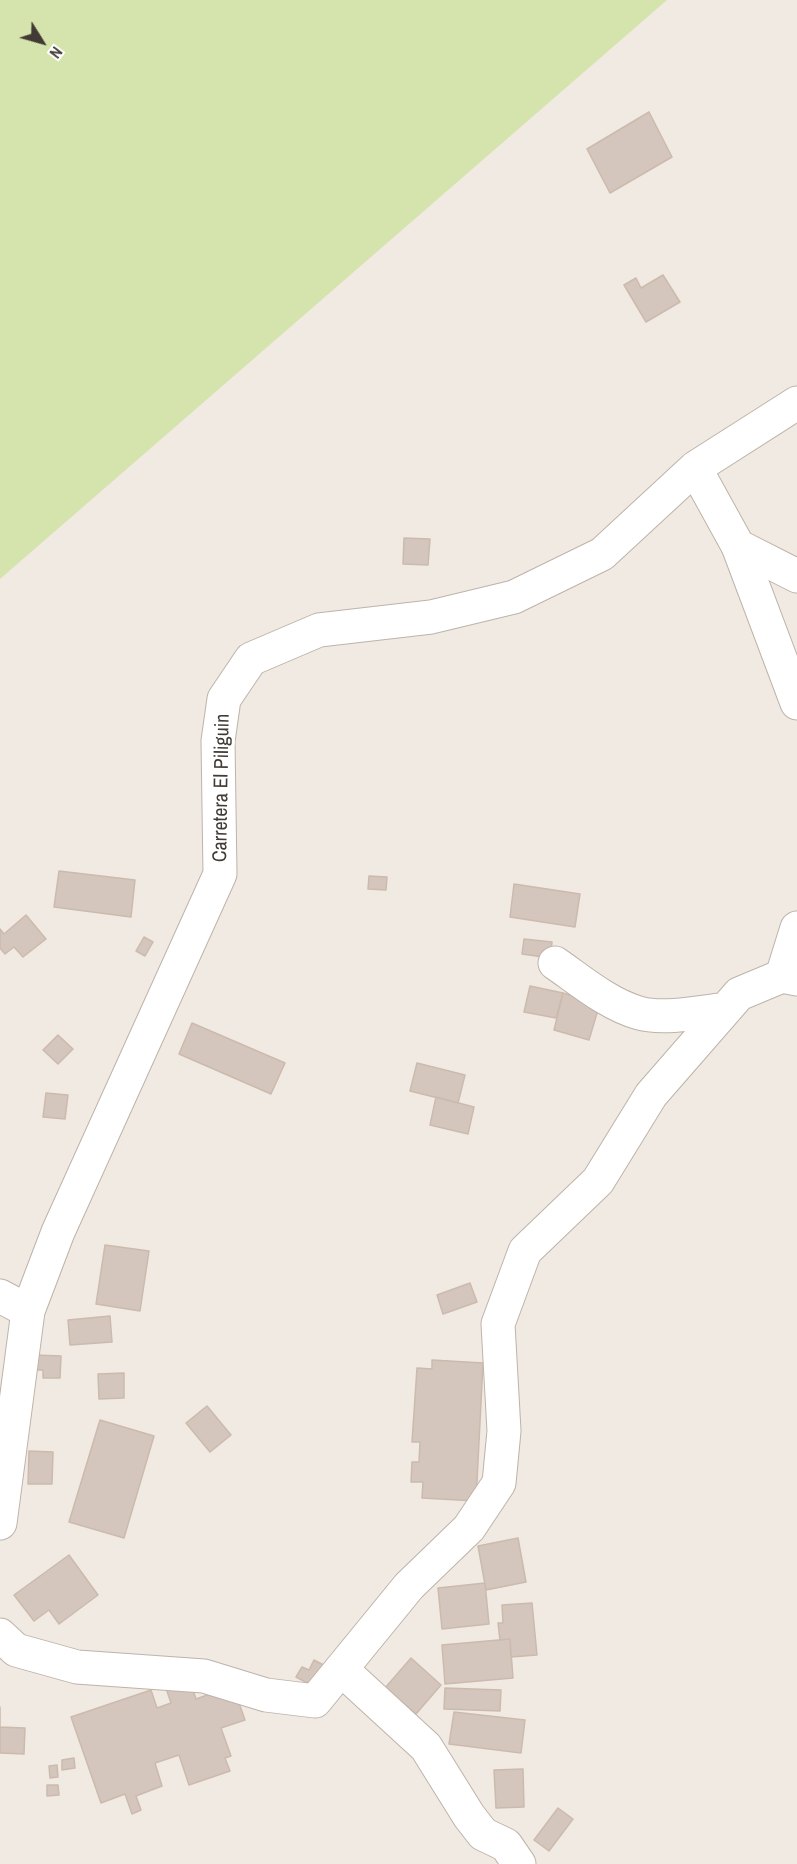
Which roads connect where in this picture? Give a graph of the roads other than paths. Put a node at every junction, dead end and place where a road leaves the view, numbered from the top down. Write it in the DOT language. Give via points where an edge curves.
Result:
graph roads {
  1 [pos="797,403"];
  2 [pos="695,468"];
  3 [pos="738,546"];
  4 [pos="797,576"];
  5 [pos="797,703"];
  6 [pos="797,928"];
  7 [pos="555,963"];
  8 [pos="789,977"];
  9 [pos="726,1009"];
  10 [pos="0,1296"];
  11 [pos="28,1311"];
  12 [pos="0,1523"];
  13 [pos="0,1635"];
  14 [pos="341,1669"];
  15 [pos="519,1864"];
  1 -- 2 [label="street, Carretera El Piliguin"];
  2 -- 3 [label="street"];
  2 -- 11 [label="street, Carretera El Piliguin" via="602,554 514,597 431,617 319,630 251,659 224,699 218,741 220,874 58,1232"];
  3 -- 4 [label="street"];
  3 -- 5 [label="street"];
  6 -- 8 [label="street"];
  7 -- 9 [label="street" via="602,996 640,1013 687,1015"];
  8 -- 9 [label="street" via="739,994"];
  9 -- 14 [label="street" via="651,1095 598,1181 525,1251 498,1324 504,1431 499,1483 469,1528 409,1586"];
  10 -- 11 [label="street"];
  11 -- 12 [label="street, Carretera El Piliguin"];
  13 -- 14 [label="street" via="16,1650 77,1667 204,1676 266,1695 315,1701"];
  14 -- 15 [label="street" via="426,1747 483,1834 506,1845"];
}
